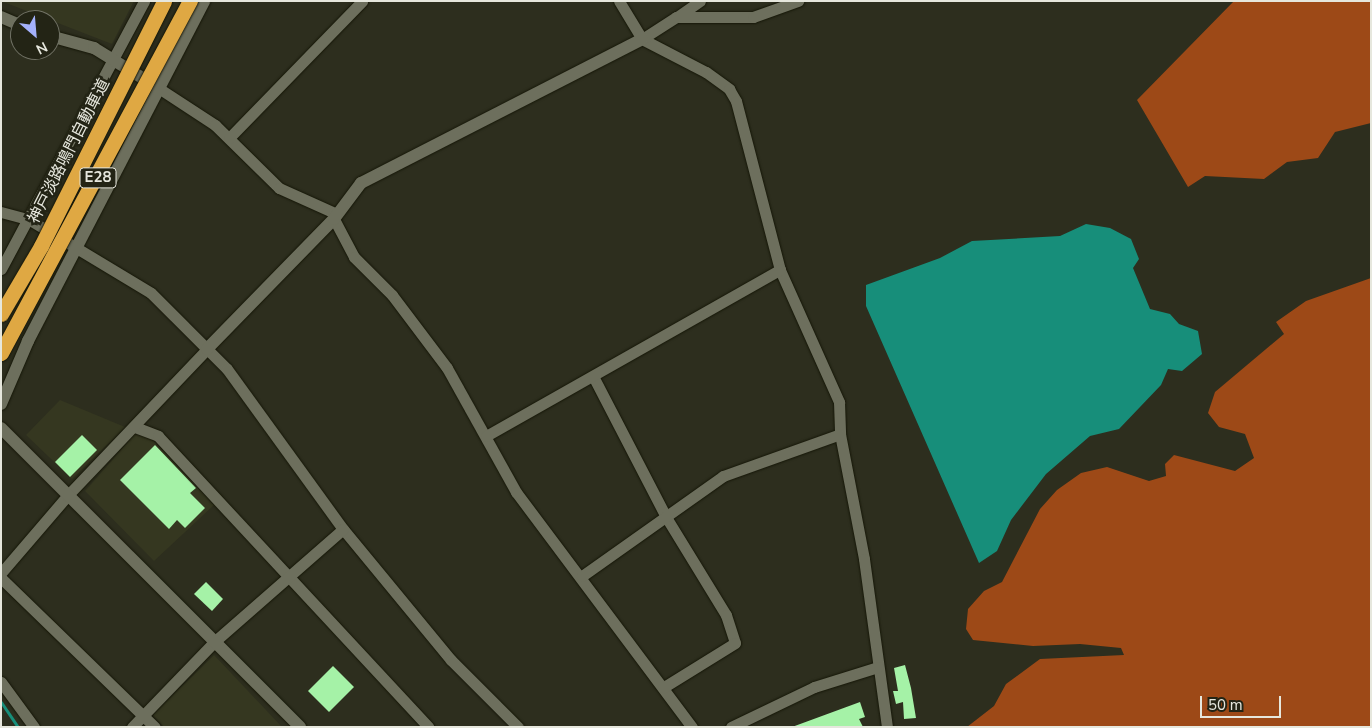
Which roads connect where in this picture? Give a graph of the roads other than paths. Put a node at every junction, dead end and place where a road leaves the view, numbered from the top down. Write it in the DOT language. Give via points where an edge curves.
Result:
graph roads {
  1 [pos="144,1"];
  2 [pos="164,1"];
  3 [pos="190,1"];
  4 [pos="204,1"];
  5 [pos="362,1"];
  6 [pos="619,1"];
  7 [pos="700,1"];
  8 [pos="798,1"];
  9 [pos="676,17"];
  10 [pos="642,38"];
  11 [pos="60,39"];
  12 [pos="116,59"];
  13 [pos="160,89"];
  14 [pos="229,138"];
  15 [pos="1,212"];
  16 [pos="334,216"];
  17 [pos="30,220"];
  18 [pos="79,247"];
  19 [pos="1,269"];
  20 [pos="780,270"];
  21 [pos="1,314"];
  22 [pos="206,350"];
  23 [pos="1,353"];
  24 [pos="594,378"];
  25 [pos="1,404"];
  26 [pos="135,427"];
  27 [pos="1,428"];
  28 [pos="840,434"];
  29 [pos="486,436"];
  30 [pos="67,496"];
  31 [pos="666,517"];
  32 [pos="343,529"];
  33 [pos="1,573"];
  34 [pos="582,576"];
  35 [pos="288,577"];
  36 [pos="1,578"];
  37 [pos="214,642"];
  38 [pos="878,667"];
  39 [pos="1,682"];
  40 [pos="664,687"];
  41 [pos="144,715"];
  42 [pos="34,727"];
  43 [pos="132,727"];
  44 [pos="155,727"];
  45 [pos="300,727"];
  46 [pos="428,727"];
  47 [pos="518,727"];
  48 [pos="692,727"];
  49 [pos="730,727"];
  50 [pos="887,727"];
  1 -- 12 [label="street"];
  2 -- 21 [label="highway, 神戸淡路鳴門自動車道 / E28, bridge" via="41,246"];
  3 -- 23 [label="highway, E28, bridge"];
  4 -- 13 [label="street"];
  5 -- 14 [label="street"];
  6 -- 10 [label="street"];
  7 -- 9 [label="street"];
  8 -- 9 [label="street" via="753,17"];
  9 -- 10 [label="street"];
  10 -- 16 [label="street" via="394,162 361,183"];
  10 -- 20 [label="street" via="729,89"];
  11 -- 12 [label="street"];
  12 -- 13 [label="street"];
  12 -- 17 [label="street"];
  13 -- 14 [label="street" via="181,99"];
  13 -- 18 [label="street"];
  14 -- 16 [label="street" via="279,188"];
  15 -- 17 [label="street"];
  16 -- 22 [label="street"];
  16 -- 29 [label="street" via="354,257 392,296 447,368"];
  17 -- 18 [label="street"];
  17 -- 19 [label="street"];
  18 -- 22 [label="street" via="151,293"];
  18 -- 25 [label="street" via="28,341"];
  20 -- 24 [label="street"];
  20 -- 28 [label="street" via="839,402"];
  22 -- 26 [label="street"];
  22 -- 32 [label="street" via="227,369"];
  24 -- 29 [label="street"];
  24 -- 31 [label="street"];
  26 -- 30 [label="street"];
  26 -- 35 [label="street" via="158,436"];
  27 -- 30 [label="street"];
  28 -- 31 [label="street" via="723,476"];
  28 -- 38 [label="street" via="864,559"];
  29 -- 34 [label="street" via="516,492"];
  30 -- 33 [label="street"];
  30 -- 37 [label="street"];
  31 -- 34 [label="street"];
  31 -- 40 [label="street" via="726,616 735,643"];
  32 -- 35 [label="street"];
  32 -- 47 [label="street" via="451,660"];
  34 -- 40 [label="street"];
  35 -- 37 [label="street"];
  35 -- 46 [label="street"];
  36 -- 41 [label="street"];
  37 -- 41 [label="street"];
  37 -- 45 [label="street"];
  38 -- 49 [label="street" via="814,687"];
  38 -- 50 [label="street"];
  39 -- 42 [label="street"];
  40 -- 48 [label="street"];
  41 -- 43 [label="street"];
  41 -- 44 [label="street"];
}
